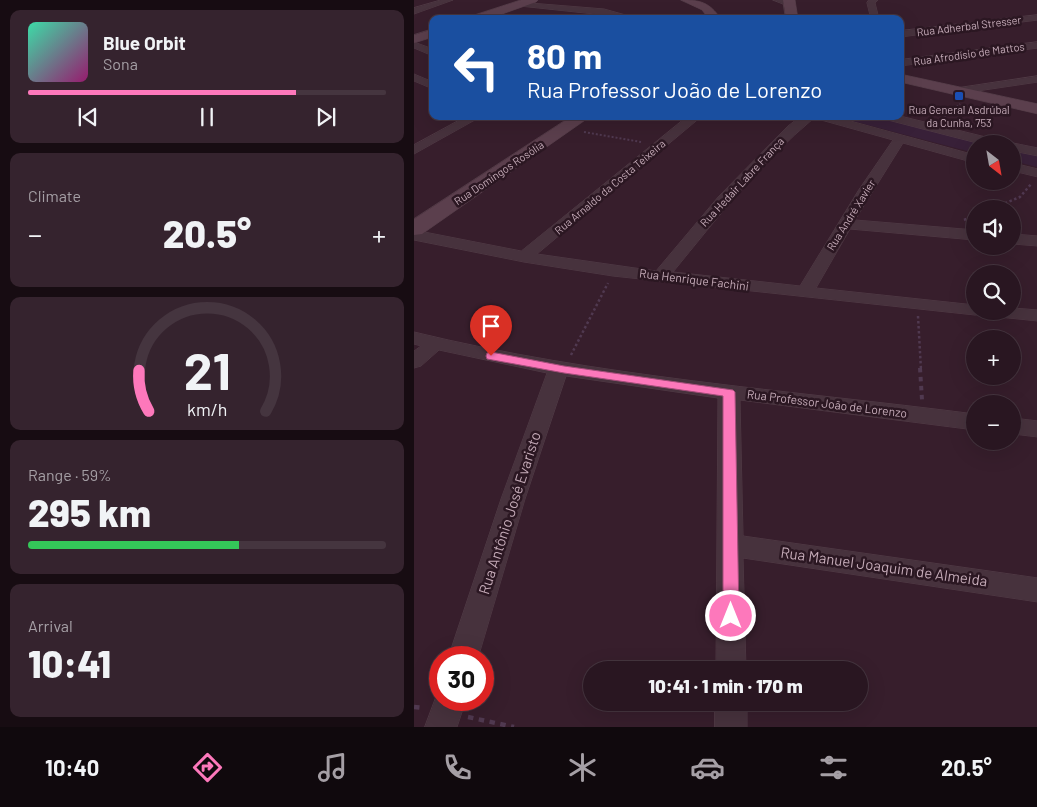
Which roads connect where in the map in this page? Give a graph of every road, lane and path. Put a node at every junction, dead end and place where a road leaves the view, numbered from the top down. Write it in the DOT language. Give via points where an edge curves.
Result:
graph roads {
  1 [pos="449,0"];
  2 [pos="532,0"];
  3 [pos="687,0"];
  4 [pos="777,0"];
  5 [pos="874,0"];
  6 [pos="789,2"];
  7 [pos="520,4"];
  8 [pos="414,11"];
  9 [pos="488,15"];
  10 [pos="618,15"];
  11 [pos="712,15"];
  12 [pos="791,15"];
  13 [pos="874,15"];
  14 [pos="1037,17"];
  15 [pos="429,34"];
  16 [pos="904,34"];
  17 [pos="414,39"];
  18 [pos="414,45"];
  19 [pos="1037,45"];
  20 [pos="429,51"];
  21 [pos="904,62"];
  22 [pos="417,74"];
  23 [pos="904,79"];
  24 [pos="1037,79"];
  25 [pos="429,83"];
  26 [pos="957,91"];
  27 [pos="972,94"];
  28 [pos="1037,109"];
  29 [pos="469,120"];
  30 [pos="577,120"];
  31 [pos="691,120"];
  32 [pos="804,120"];
  33 [pos="832,120"];
  34 [pos="902,120"];
  35 [pos="930,128"];
  36 [pos="564,129"];
  37 [pos="966,137"];
  38 [pos="900,139"];
  39 [pos="659,145"];
  40 [pos="1022,149"];
  41 [pos="414,150"];
  42 [pos="1037,152"];
  43 [pos="966,157"];
  44 [pos="1022,169"];
  45 [pos="1037,173"];
  46 [pos="1037,177"];
  47 [pos="1013,200"];
  48 [pos="845,224"];
  49 [pos="414,229"];
  50 [pos="966,234"];
  51 [pos="414,235"];
  52 [pos="1021,240"];
  53 [pos="1037,241"];
  54 [pos="524,257"];
  55 [pos="613,271"];
  56 [pos="660,276"];
  57 [pos="804,292"];
  58 [pos="917,304"];
  59 [pos="966,309"];
  60 [pos="1021,314"];
  61 [pos="1037,316"];
  62 [pos="414,338"];
  63 [pos="435,344"];
  64 [pos="414,361"];
  65 [pos="562,369"];
  66 [pos="729,392"];
  67 [pos="922,416"];
  68 [pos="966,421"];
  69 [pos="1021,427"];
  70 [pos="1037,429"];
  71 [pos="730,545"];
  72 [pos="1037,590"];
  73 [pos="467,646"];
  74 [pos="731,661"];
  75 [pos="731,711"];
  76 [pos="446,713"];
  77 [pos="514,727"];
  78 [pos="731,727"];
  1 -- 8 [label="street"];
  2 -- 7 [label="street"];
  3 -- 11 [label="street" via="706,8"];
  4 -- 6 [label="street"];
  5 -- 13 [label="street" via="871,4"];
  6 -- 12 [label="street"];
  7 -- 9 [label="street"];
  7 -- 10 [label="street"];
  14 -- 16 [label="street, Rua Adherbal Stresser"];
  15 -- 17 [label="street"];
  18 -- 20 [label="street"];
  19 -- 21 [label="street, Rua Afrodísio de Mattos"];
  22 -- 25 [label="street"];
  23 -- 26 [label="street"];
  24 -- 26 [label="street"];
  26 -- 27 [label="street"];
  27 -- 28 [label="street"];
  27 -- 35 [label="path"];
  29 -- 41 [label="street"];
  30 -- 36 [label="street, Rua Domingos Rosólia"];
  31 -- 39 [label="street, Rua Arnaldo da Costa Teixeira"];
  32 -- 56 [label="street, Rua Hedair Labre França" via="724,199"];
  33 -- 38 [label="street"];
  34 -- 35 [label="street"];
  35 -- 37 [label="street"];
  36 -- 39 [label="path"];
  36 -- 49 [label="street, Rua Domingos Rosólia"];
  38 -- 43 [label="street"];
  38 -- 48 [label="street, Rua André Xavier"];
  39 -- 54 [label="street, Rua Arnaldo da Costa Teixeira"];
  40 -- 42 [label="street"];
  44 -- 45 [label="street"];
  46 -- 47 [label="path" via="1020,197"];
  48 -- 50 [label="street"];
  48 -- 57 [label="street, Rua André Xavier"];
  51 -- 54 [label="street, Rua Henrique Fachini"];
  52 -- 53 [label="street"];
  54 -- 55 [label="street, Rua Henrique Fachini"];
  55 -- 56 [label="street, Rua Henrique Fachini"];
  55 -- 65 [label="path"];
  56 -- 57 [label="street, Rua Henrique Fachini"];
  57 -- 58 [label="street, Rua Henrique Fachini"];
  58 -- 59 [label="street, Rua Henrique Fachini"];
  58 -- 67 [label="path"];
  60 -- 61 [label="street"];
  62 -- 63 [label="street, Rua Professor João de Lorenzo"];
  63 -- 64 [label="street"];
  63 -- 65 [label="street, Rua Professor João de Lorenzo"];
  65 -- 66 [label="street, Rua Professor João de Lorenzo"];
  65 -- 73 [label="street, Rua Antônio José Evaristo" via="513,499"];
  66 -- 67 [label="street, Rua Professor João de Lorenzo"];
  66 -- 71 [label="street"];
  67 -- 68 [label="street, Rua Professor João de Lorenzo"];
  69 -- 70 [label="street"];
  71 -- 72 [label="street, Rua Manuel Joaquim de Almeida"];
  71 -- 74 [label="street"];
  75 -- 78 [label="street"];
  76 -- 77 [label="path"];
}
